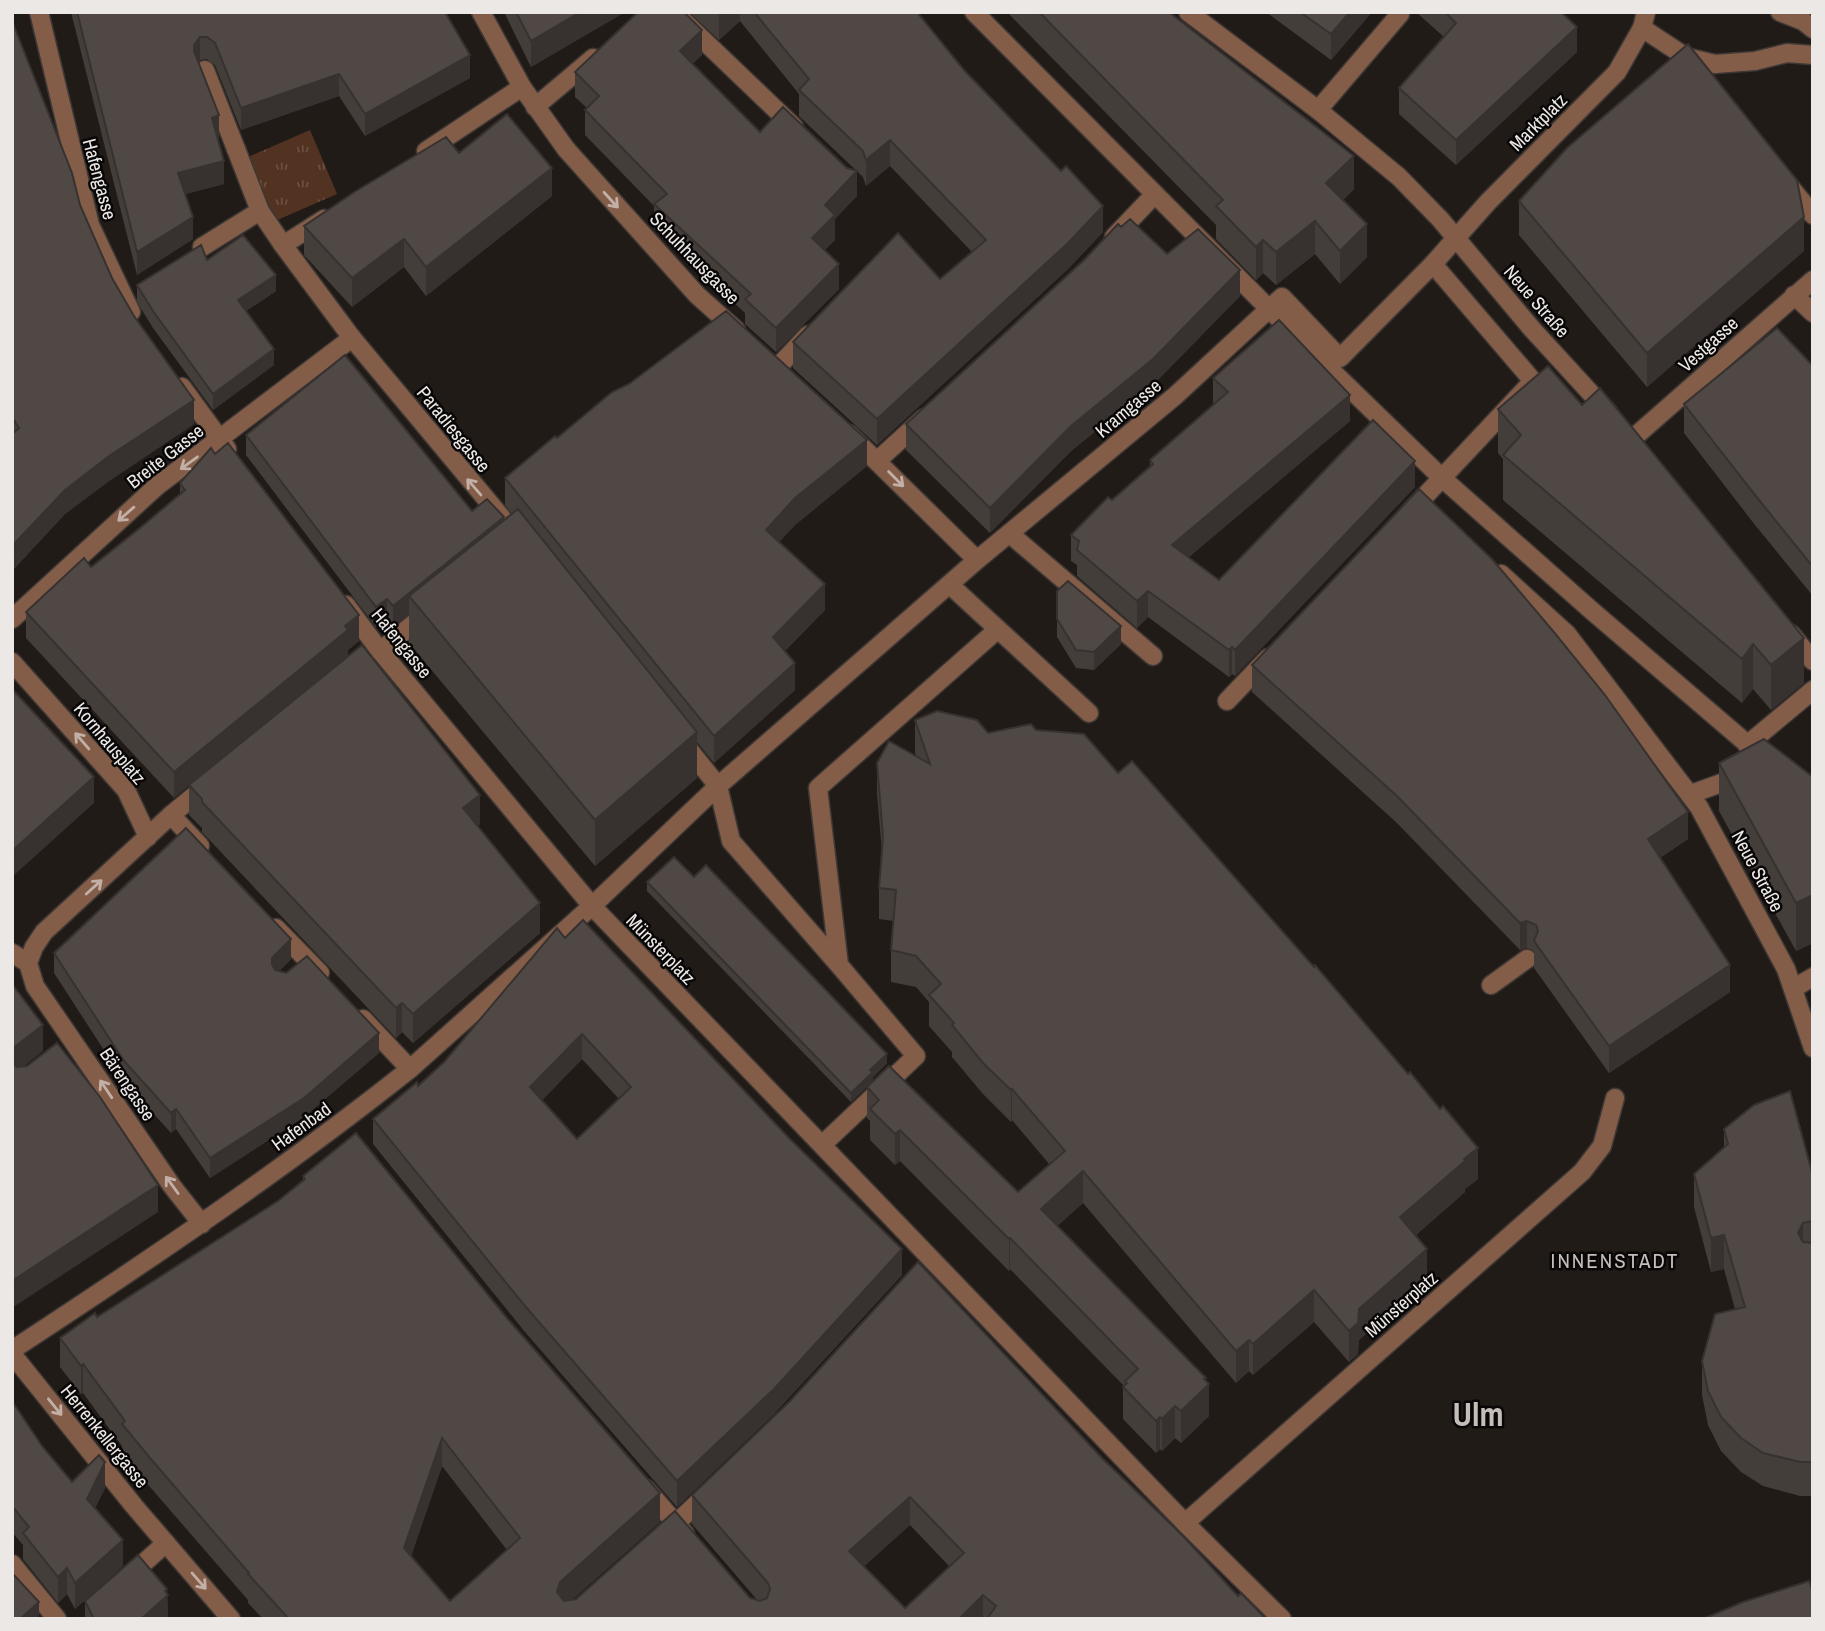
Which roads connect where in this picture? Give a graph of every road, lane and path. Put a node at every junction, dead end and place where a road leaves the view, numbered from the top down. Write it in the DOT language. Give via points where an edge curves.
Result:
graph roads {
  1 [pos="38,12"];
  2 [pos="481,12"];
  3 [pos="674,12"];
  4 [pos="974,12"];
  5 [pos="1188,12"];
  6 [pos="1397,12"];
  7 [pos="1780,12"];
  8 [pos="1644,20"];
  9 [pos="1813,29"];
  10 [pos="606,47"];
  11 [pos="1813,55"];
  12 [pos="1686,57"];
  13 [pos="205,70"];
  14 [pos="1703,78"];
  15 [pos="522,87"];
  16 [pos="535,107"];
  17 [pos="1318,110"];
  18 [pos="804,137"];
  19 [pos="412,160"];
  20 [pos="1779,172"];
  21 [pos="1155,194"];
  22 [pos="260,211"];
  23 [pos="336,211"];
  24 [pos="1813,215"];
  25 [pos="1456,238"];
  26 [pos="283,245"];
  27 [pos="1102,250"];
  28 [pos="196,251"];
  29 [pos="1433,264"];
  30 [pos="1813,279"];
  31 [pos="1794,295"];
  32 [pos="1269,309"];
  33 [pos="1813,313"];
  34 [pos="822,321"];
  35 [pos="136,322"];
  36 [pos="352,338"];
  37 [pos="747,341"];
  38 [pos="174,376"];
  39 [pos="793,382"];
  40 [pos="937,405"];
  41 [pos="839,424"];
  42 [pos="220,440"];
  43 [pos="1636,445"];
  44 [pos="877,460"];
  45 [pos="236,462"];
  46 [pos="1442,478"];
  47 [pos="1401,521"];
  48 [pos="511,529"];
  49 [pos="1010,534"];
  50 [pos="977,560"];
  51 [pos="1489,563"];
  52 [pos="950,585"];
  53 [pos="336,592"];
  54 [pos="445,599"];
  55 [pos="12,619"];
  56 [pos="1778,619"];
  57 [pos="997,630"];
  58 [pos="1285,641"];
  59 [pos="375,651"];
  60 [pos="1153,656"];
  61 [pos="1813,661"];
  62 [pos="12,662"];
  63 [pos="1813,690"];
  64 [pos="1227,701"];
  65 [pos="1089,713"];
  66 [pos="675,733"];
  67 [pos="1747,745"];
  68 [pos="1770,762"];
  69 [pos="222,773"];
  70 [pos="1738,777"];
  71 [pos="718,786"];
  72 [pos="1691,794"];
  73 [pos="171,815"];
  74 [pos="148,837"];
  75 [pos="208,855"];
  76 [pos="592,906"];
  77 [pos="262,913"];
  78 [pos="12,953"];
  79 [pos="1527,959"];
  80 [pos="307,960"];
  81 [pos="28,963"];
  82 [pos="839,965"];
  83 [pos="293,972"];
  84 [pos="1813,978"];
  85 [pos="1491,985"];
  86 [pos="1794,988"];
  87 [pos="335,990"];
  88 [pos="354,1009"];
  89 [pos="73,1042"];
  90 [pos="1813,1048"];
  91 [pos="55,1056"];
  92 [pos="410,1069"];
  93 [pos="1615,1098"];
  94 [pos="822,1145"];
  95 [pos="202,1224"];
  96 [pos="12,1352"];
  97 [pos="631,1473"];
  98 [pos="724,1478"];
  99 [pos="1185,1523"];
  100 [pos="676,1524"];
  101 [pos="656,1541"];
  102 [pos="166,1543"];
  103 [pos="692,1543"];
  104 [pos="12,1564"];
  105 [pos="109,1594"];
  106 [pos="53,1613"];
  107 [pos="232,1619"];
  108 [pos="1282,1619"];
  1 -- 35 [label="street, Hafengasse" via="89,225 128,294"];
  2 -- 15 [label="street, Schuhhausgasse"];
  3 -- 18 [label="street"];
  4 -- 21 [label="street"];
  5 -- 17 [label="street, Neue Straße"];
  6 -- 17 [label="street" via="1400,14"];
  7 -- 9 [label="street"];
  8 -- 12 [label="street, Marktplatz"];
  8 -- 25 [label="street, Marktplatz" via="1618,72"];
  10 -- 16 [label="street"];
  11 -- 12 [label="street, Marktplatz" via="1787,53 1715,64"];
  12 -- 14 [label="street"];
  13 -- 22 [label="street, Paradiesgasse"];
  15 -- 16 [label="street, Schuhhausgasse"];
  15 -- 19 [label="street"];
  16 -- 37 [label="street, Schuhhausgasse, one-way" via="566,149 697,295"];
  17 -- 25 [label="street, Neue Straße" via="1399,177"];
  20 -- 24 [label="street"];
  21 -- 27 [label="street"];
  21 -- 32 [label="street"];
  22 -- 26 [label="street, Paradiesgasse"];
  22 -- 28 [label="street"];
  23 -- 26 [label="street"];
  25 -- 29 [label="street, Marktplatz"];
  25 -- 43 [label="street, Neue Straße"];
  26 -- 36 [label="street, Paradiesgasse"];
  29 -- 32 [label="street, Marktplatz" via="1340,358 1282,297"];
  29 -- 46 [label="street" via="1533,382"];
  30 -- 31 [label="street, Vestgasse"];
  31 -- 33 [label="street"];
  31 -- 43 [label="street, Vestgasse"];
  32 -- 46 [label="street"];
  32 -- 49 [label="street, Kramgasse" via="1175,396"];
  34 -- 39 [label="street" via="772,364"];
  36 -- 42 [label="street, Breite Gasse"];
  48 -- 36 [label="street, Paradiesgasse, one-way"];
  38 -- 42 [label="street"];
  40 -- 44 [label="street"];
  41 -- 44 [label="street"];
  42 -- 45 [label="street"];
  42 -- 55 [label="street, Breite Gasse, one-way" via="157,486"];
  44 -- 50 [label="street, one-way"];
  46 -- 47 [label="street" via="1425,506"];
  46 -- 67 [label="street"];
  49 -- 50 [label="street"];
  49 -- 60 [label="street"];
  50 -- 52 [label="street"];
  51 -- 72 [label="street, Neue Straße" via="1567,634"];
  52 -- 57 [label="street"];
  52 -- 71 [label="street"];
  53 -- 59 [label="street, Hafengasse"];
  54 -- 59 [label="street"];
  56 -- 61 [label="street"];
  57 -- 65 [label="street"];
  57 -- 82 [label="street" via="818,788"];
  58 -- 64 [label="street"];
  59 -- 76 [label="street, Hafengasse"];
  74 -- 62 [label="street, Kornhausplatz, one-way" via="126,790"];
  63 -- 67 [label="street"];
  66 -- 71 [label="street"];
  67 -- 68 [label="street"];
  69 -- 73 [label="street"];
  70 -- 72 [label="street"];
  71 -- 76 [label="street"];
  71 -- 82 [label="street" via="732,841"];
  72 -- 86 [label="street, Neue Straße"];
  73 -- 74 [label="street"];
  73 -- 75 [label="street"];
  81 -- 74 [label="street, one-way" via="44,933"];
  76 -- 92 [label="street, Hafenbad"];
  76 -- 94 [label="street, Münsterplatz"];
  77 -- 80 [label="street"];
  78 -- 81 [label="street"];
  79 -- 85 [label="street"];
  80 -- 83 [label="street"];
  80 -- 87 [label="street"];
  81 -- 89 [label="street, Bärengasse" via="35,986"];
  82 -- 94 [label="street" via="916,1056"];
  84 -- 86 [label="street"];
  86 -- 90 [label="street"];
  88 -- 92 [label="street"];
  89 -- 91 [label="street"];
  95 -- 89 [label="street, Bärengasse, one-way"];
  92 -- 95 [label="street, Hafenbad" via="345,1130"];
  93 -- 99 [label="street, Münsterplatz" via="1602,1146 1582,1172"];
  94 -- 99 [label="street, Münsterplatz" via="927,1264"];
  95 -- 96 [label="street, Hafenbad"];
  96 -- 102 [label="street, Herrenkellergasse, one-way"];
  97 -- 100 [label="street"];
  98 -- 100 [label="street"];
  99 -- 108 [label="street, Münsterplatz"];
  100 -- 101 [label="street"];
  100 -- 103 [label="street"];
  102 -- 105 [label="street"];
  102 -- 107 [label="street, Herrenkellergasse, one-way"];
  104 -- 106 [label="street"];
}
